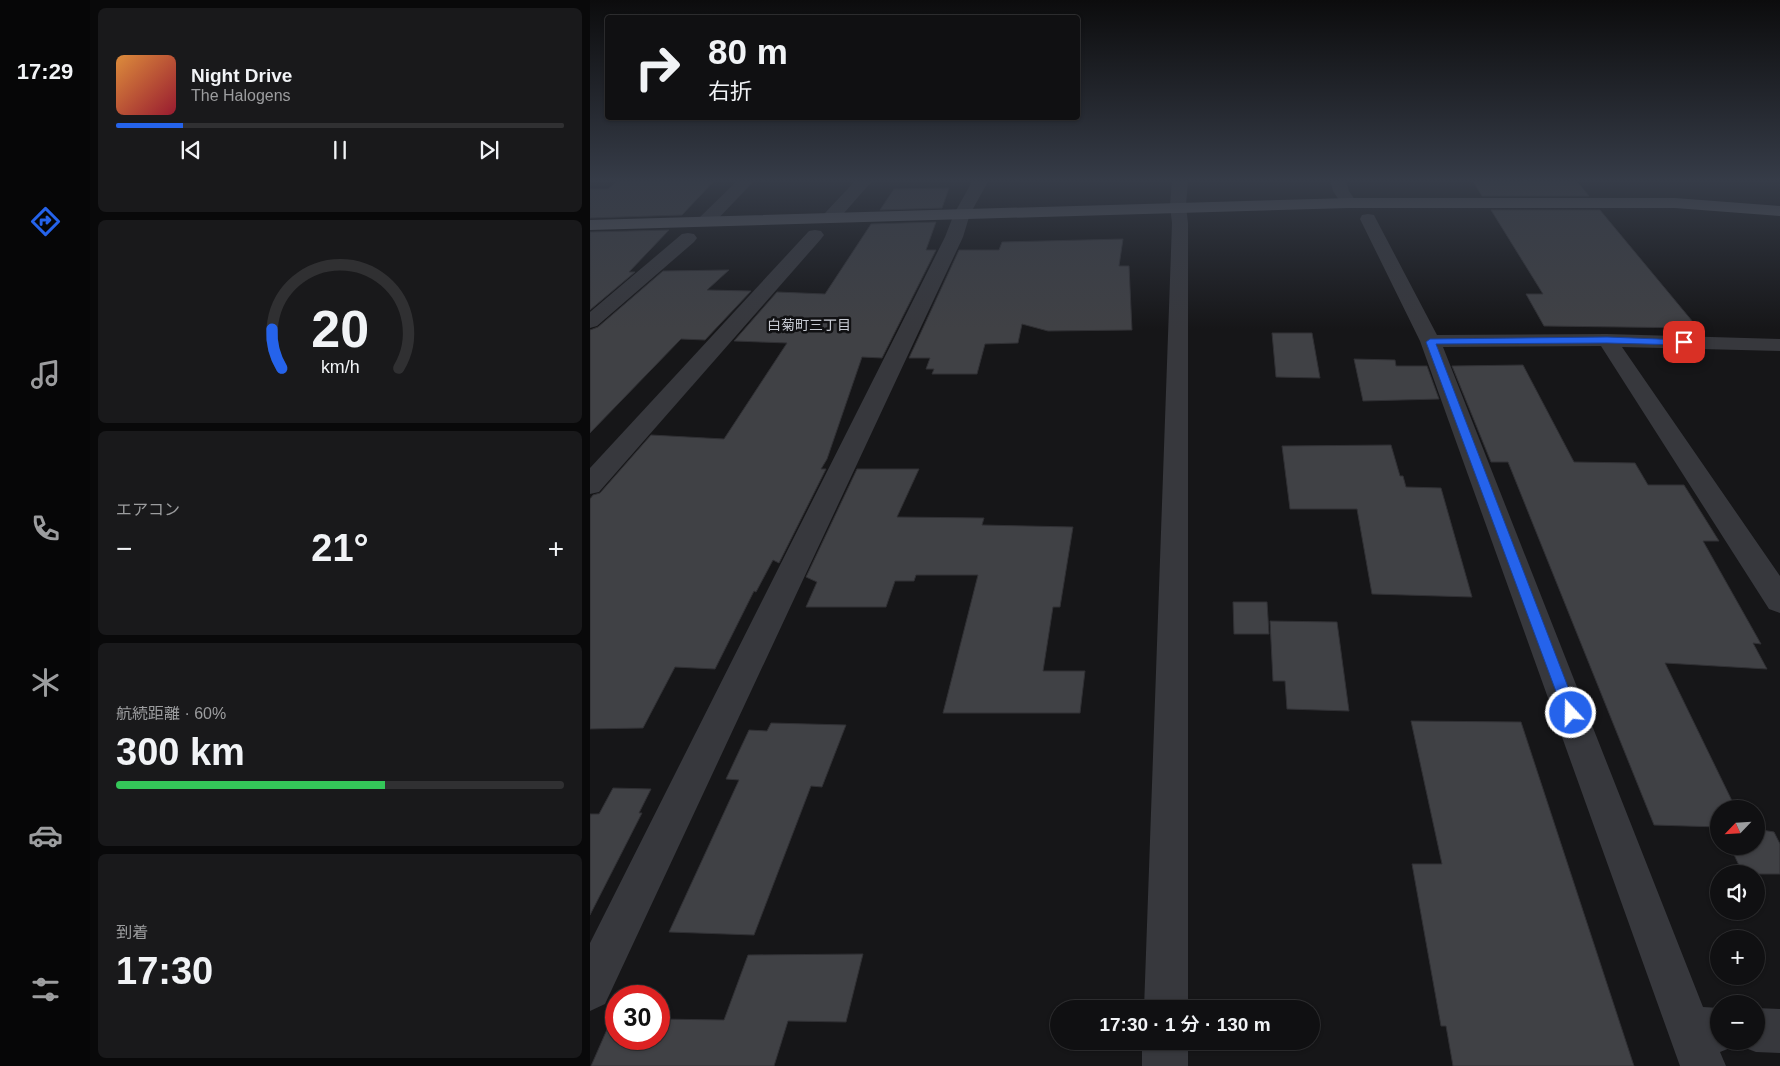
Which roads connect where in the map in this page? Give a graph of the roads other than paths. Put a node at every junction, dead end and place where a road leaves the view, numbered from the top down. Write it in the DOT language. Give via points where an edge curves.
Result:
graph roads {
  1 [pos="957,230"];
  2 [pos="1179,230"];
  3 [pos="1373,230"];
  4 [pos="853,234"];
  5 [pos="815,235"];
  6 [pos="688,238"];
  7 [pos="590,241"];
  8 [pos="590,322"];
  9 [pos="1607,340"];
  10 [pos="1430,342"];
  11 [pos="1780,345"];
  12 [pos="590,485"];
  13 [pos="1780,600"];
  14 [pos="590,989"];
  15 [pos="1166,1000"];
  16 [pos="1765,1030"];
  17 [pos="1780,1031"];
  18 [pos="1704,1042"];
  19 [pos="1166,1050"];
  20 [pos="1165,1066"];
  1 -- 14 [label="street"];
  2 -- 15 [label="street"];
  3 -- 10 [label="street"];
  4 -- 5 [label="main road"];
  5 -- 6 [label="main road"];
  5 -- 12 [label="street"];
  6 -- 7 [label="main road"];
  6 -- 8 [label="street"];
  9 -- 10 [label="street"];
  9 -- 11 [label="street"];
  9 -- 13 [label="street"];
  10 -- 18 [label="street"];
  16 -- 17 [label="street"];
  19 -- 20 [label="street"];
}
